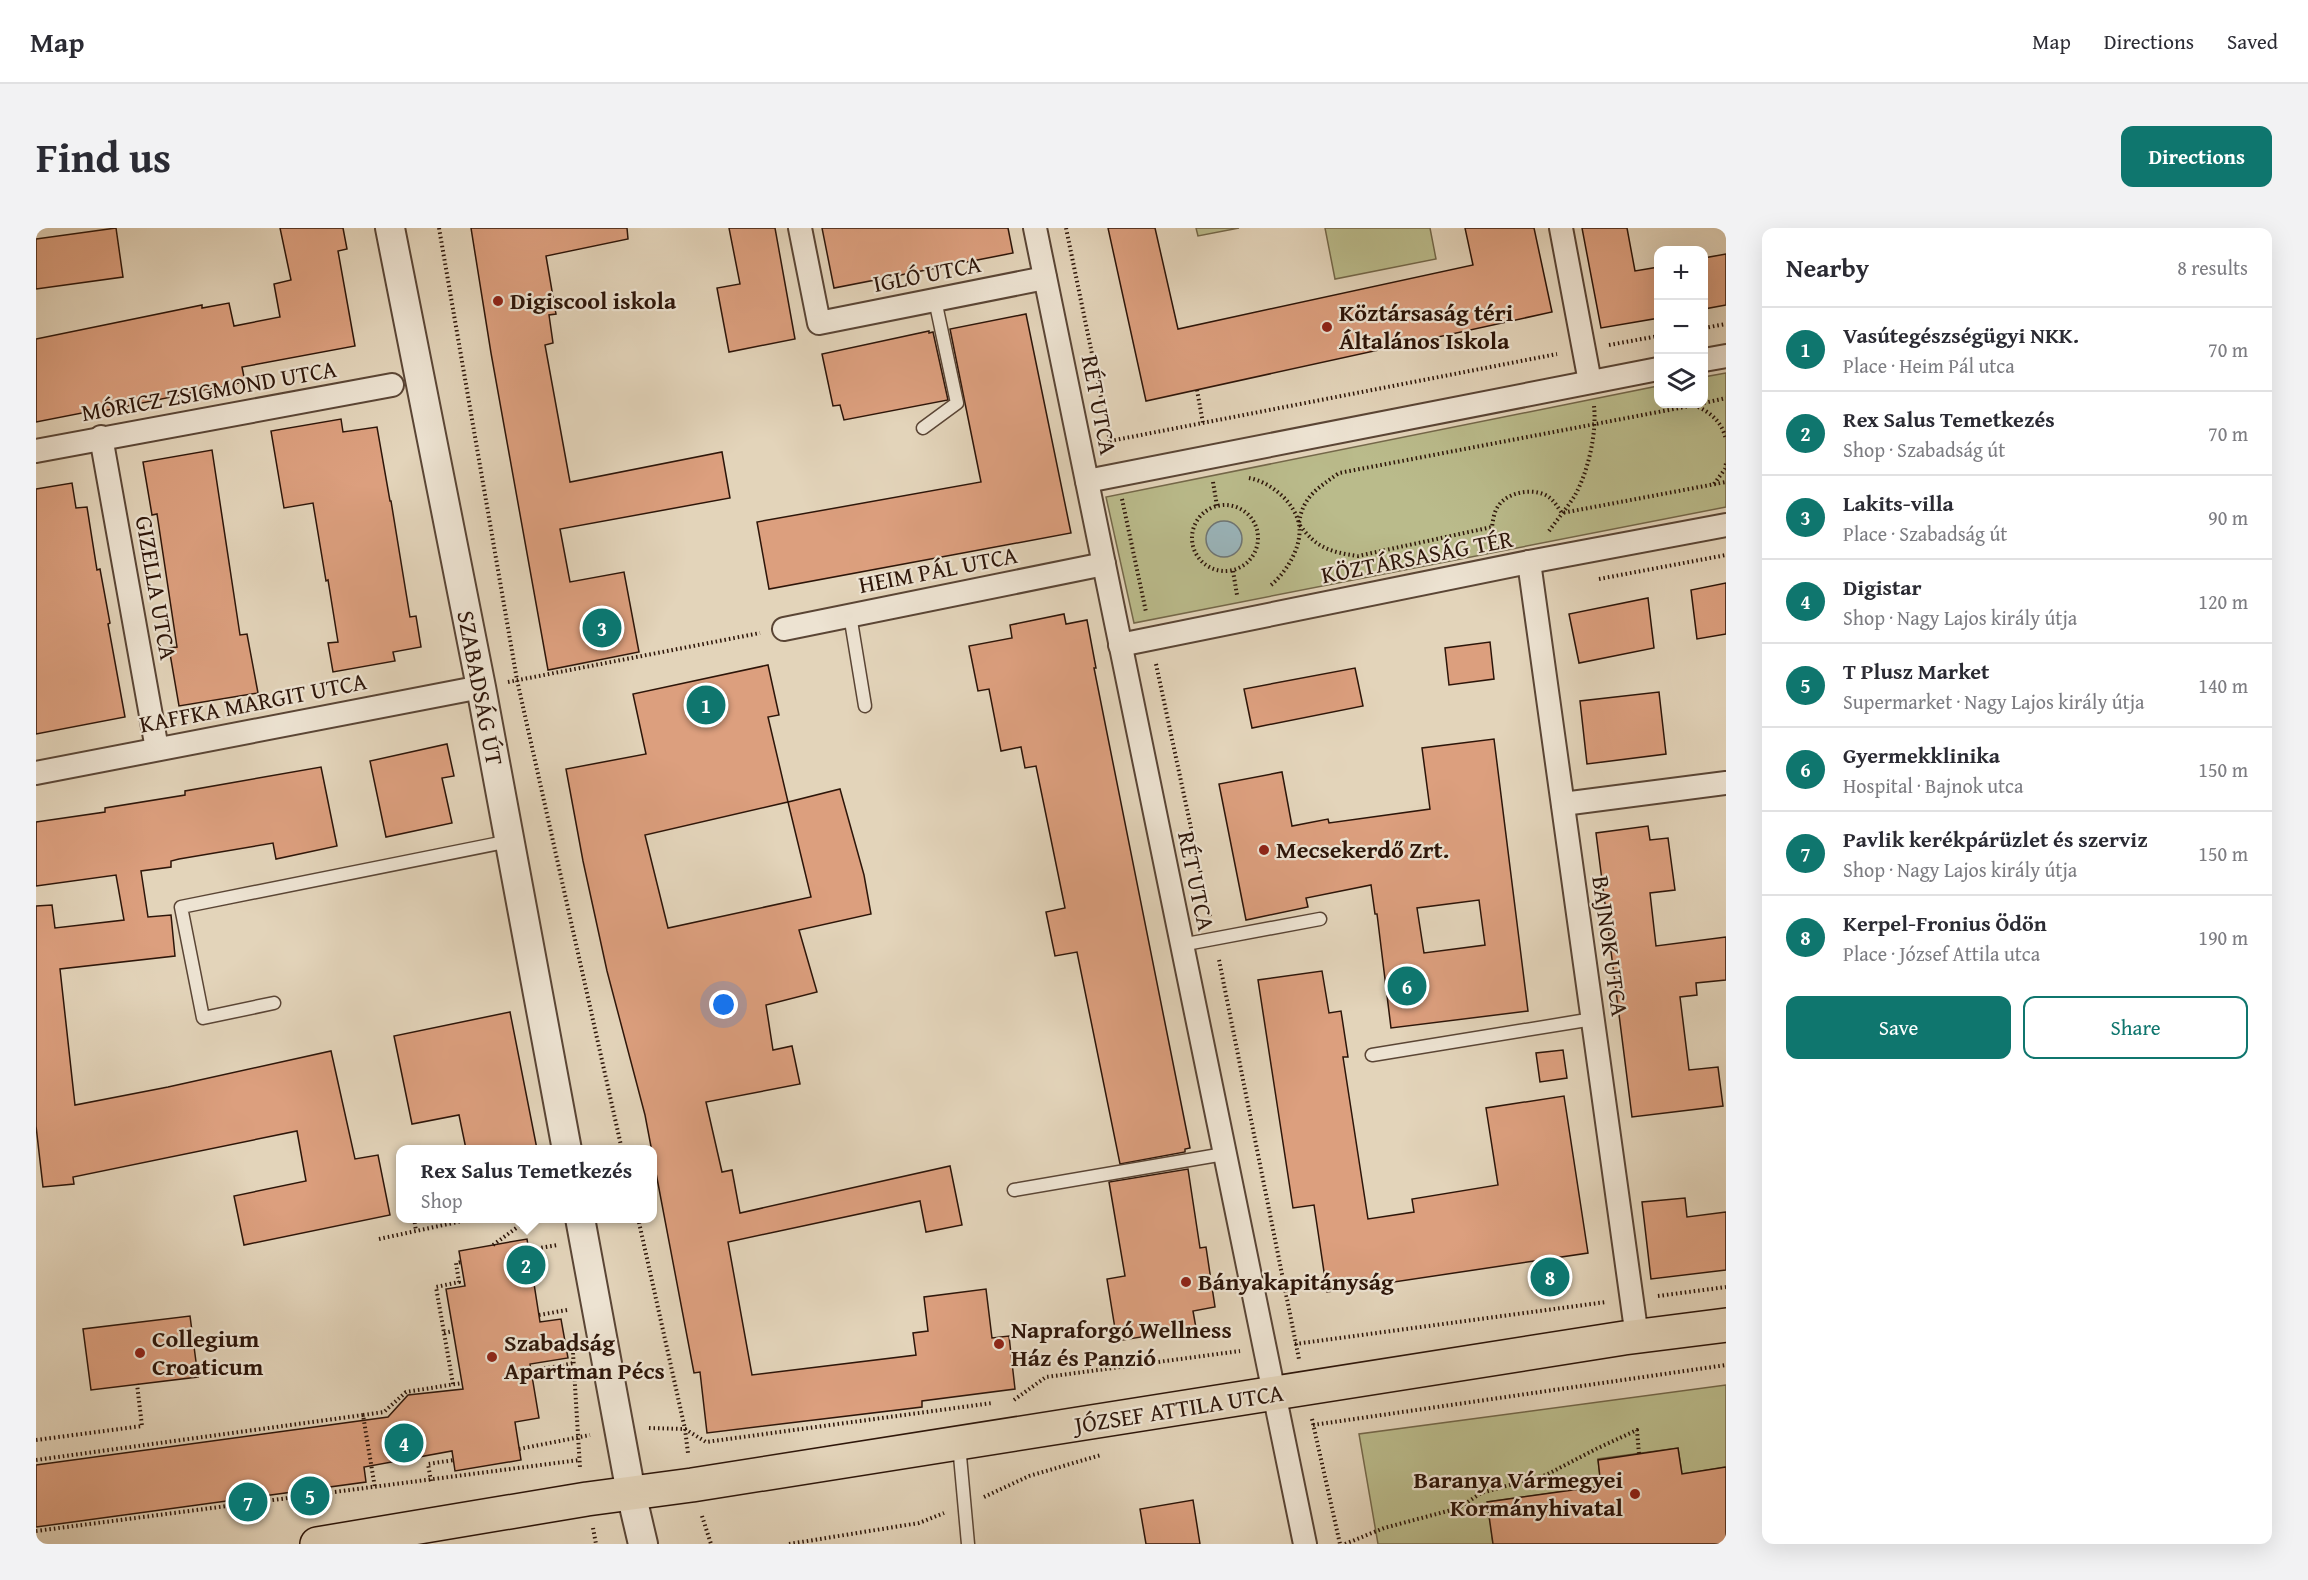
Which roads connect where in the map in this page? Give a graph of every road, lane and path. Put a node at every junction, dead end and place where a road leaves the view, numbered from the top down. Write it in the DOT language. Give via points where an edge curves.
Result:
graph roads {
  1 [pos="390,228"];
  2 [pos="439,228"];
  3 [pos="800,228"];
  4 [pos="1035,228"];
  5 [pos="1066,228"];
  6 [pos="1561,228"];
  7 [pos="1045,278"];
  8 [pos="935,300"];
  9 [pos="1726,324"];
  10 [pos="1708,327"];
  11 [pos="1654,337"];
  12 [pos="1585,349"];
  13 [pos="1726,356"];
  14 [pos="1708,359"];
  15 [pos="1654,370"];
  16 [pos="1590,382"];
  17 [pos="392,385"];
  18 [pos="1197,390"];
  19 [pos="1726,398"];
  20 [pos="1708,402"];
  21 [pos="1676,408"];
  22 [pos="1700,408"];
  23 [pos="1596,422"];
  24 [pos="1203,423"];
  25 [pos="923,428"];
  26 [pos="101,437"];
  27 [pos="1726,440"];
  28 [pos="1110,441"];
  29 [pos="36,451"];
  30 [pos="1726,463"];
  31 [pos="1117,475"];
  32 [pos="1242,478"];
  33 [pos="1222,480"];
  34 [pos="1087,481"];
  35 [pos="1213,482"];
  36 [pos="1726,482"];
  37 [pos="1202,484"];
  38 [pos="1714,484"];
  39 [pos="1134,498"];
  40 [pos="1123,501"];
  41 [pos="1217,506"];
  42 [pos="1092,507"];
  43 [pos="1562,513"];
  44 [pos="1299,524"];
  45 [pos="1726,525"];
  46 [pos="1726,555"];
  47 [pos="1529,562"];
  48 [pos="1104,564"];
  49 [pos="1233,571"];
  50 [pos="1590,580"];
  51 [pos="1265,590"];
  52 [pos="1246,594"];
  53 [pos="1237,596"];
  54 [pos="1226,598"];
  55 [pos="850,615"];
  56 [pos="784,628"];
  57 [pos="1151,639"];
  58 [pos="1120,645"];
  59 [pos="517,680"];
  60 [pos="481,687"];
  61 [pos="865,706"];
  62 [pos="157,749"];
  63 [pos="36,773"];
  64 [pos="1726,783"];
  65 [pos="1563,804"];
  66 [pos="510,841"];
  67 [pos="1320,918"];
  68 [pos="1214,939"];
  69 [pos="1181,945"];
  70 [pos="274,1003"];
  71 [pos="1593,1019"];
  72 [pos="1372,1055"];
  73 [pos="566,1145"];
  74 [pos="621,1145"];
  75 [pos="1224,1154"];
  76 [pos="1014,1190"];
  77 [pos="415,1223"];
  78 [pos="453,1223"];
  79 [pos="523,1223"];
  80 [pos="639,1223"];
  81 [pos="569,1227"];
  82 [pos="416,1231"];
  83 [pos="379,1239"];
  84 [pos="493,1245"];
  85 [pos="528,1250"];
  86 [pos="461,1262"];
  87 [pos="1726,1287"];
  88 [pos="567,1299"];
  89 [pos="1632,1299"];
  90 [pos="568,1310"];
  91 [pos="539,1315"];
  92 [pos="569,1320"];
  93 [pos="1726,1325"];
  94 [pos="453,1332"];
  95 [pos="444,1333"];
  96 [pos="1636,1337"];
  97 [pos="571,1342"];
  98 [pos="1296,1344"];
  99 [pos="1264,1348"];
  100 [pos="574,1363"];
  101 [pos="531,1371"];
  102 [pos="462,1383"];
  103 [pos="137,1384"];
  104 [pos="453,1384"];
  105 [pos="1289,1391"];
  106 [pos="1006,1401"];
  107 [pos="994,1402"];
  108 [pos="363,1415"];
  109 [pos="685,1430"];
  110 [pos="620,1432"];
  111 [pos="580,1436"];
  112 [pos="36,1440"];
  113 [pos="959,1443"];
  114 [pos="519,1449"];
  115 [pos="1639,1454"];
  116 [pos="36,1460"];
  117 [pos="454,1460"];
  118 [pos="579,1460"];
  119 [pos="431,1481"];
  120 [pos="692,1485"];
  121 [pos="375,1488"];
  122 [pos="631,1493"];
  123 [pos="587,1499"];
  124 [pos="36,1531"];
  125 [pos="317,1544"];
  126 [pos="596,1544"];
  127 [pos="643,1544"];
  128 [pos="711,1544"];
  129 [pos="968,1544"];
  130 [pos="1305,1544"];
  131 [pos="1340,1544"];
  132 [pos="1345,1544"];
  1 -- 60 [label="street, SZABADSÁG ÚT"];
  2 -- 59 [label="path"];
  3 -- 8 [label="street, IGLÓ UTCA" via="819,323"];
  4 -- 7 [label="street, RÉT UTCA"];
  5 -- 28 [label="path"];
  6 -- 12 [label="street"];
  7 -- 8 [label="street, IGLÓ UTCA"];
  7 -- 34 [label="street, RÉT UTCA"];
  8 -- 25 [label="lane" via="957,403"];
  9 -- 10 [label="path"];
  11 -- 12 [label="path"];
  12 -- 16 [label="street"];
  12 -- 24 [label="path"];
  13 -- 14 [label="street"];
  15 -- 16 [label="street"];
  16 -- 23 [label="path"];
  16 -- 31 [label="street"];
  17 -- 26 [label="street, MÓRICZ ZSIGMOND UTCA"];
  18 -- 24 [label="path"];
  19 -- 20 [label="path"];
  21 -- 23 [label="path"];
  22 -- 27 [label="path" via="1719,423"];
  23 -- 43 [label="path" via="1575,495"];
  23 -- 44 [label="path" via="1339,473 1307,498 1300,510"];
  24 -- 28 [label="path"];
  26 -- 29 [label="street, MÓRICZ ZSIGMOND UTCA"];
  26 -- 62 [label="street, GIZELLA UTCA"];
  28 -- 31 [label="path"];
  30 -- 38 [label="path"];
  31 -- 34 [label="street"];
  31 -- 40 [label="path"];
  32 -- 44 [label="path" via="1270,485 1291,508"];
  33 -- 35 [label="path"];
  34 -- 42 [label="street, RÉT UTCA"];
  35 -- 37 [label="path"];
  35 -- 41 [label="path"];
  36 -- 38 [label="path"];
  38 -- 43 [label="path"];
  39 -- 40 [label="path"];
  40 -- 42 [label="path"];
  40 -- 57 [label="path"];
  41 -- 49 [label="path" via="1204,512 1195,523 1195,553 1212,569"];
  41 -- 49 [label="path" via="1241,508 1257,528 1259,542 1255,555"];
  42 -- 48 [label="street, RÉT UTCA"];
  43 -- 44 [label="path" via="1549,496 1522,492 1499,504 1492,527 1358,556 1318,546"];
  43 -- 47 [label="path"];
  44 -- 51 [label="path" via="1290,561 1279,579"];
  45 -- 47 [label="street, KÖZTÁRSASÁG TÉR"];
  46 -- 50 [label="path"];
  47 -- 57 [label="street, KÖZTÁRSASÁG TÉR"];
  47 -- 65 [label="street, BAJNOK UTCA"];
  48 -- 55 [label="street, HEIM PÁL UTCA"];
  48 -- 58 [label="street, RÉT UTCA"];
  49 -- 53 [label="path"];
  52 -- 53 [label="path"];
  53 -- 54 [label="path"];
  55 -- 56 [label="street, HEIM PÁL UTCA"];
  55 -- 61 [label="lane"];
  56 -- 59 [label="path"];
  57 -- 58 [label="street, KÖZTÁRSASÁG TÉR"];
  57 -- 68 [label="path"];
  58 -- 69 [label="street, RÉT UTCA"];
  59 -- 60 [label="path"];
  59 -- 74 [label="path"];
  60 -- 62 [label="street, KAFFKA MARGIT UTCA"];
  60 -- 66 [label="street, SZABADSÁG ÚT"];
  62 -- 63 [label="street, KAFFKA MARGIT UTCA"];
  64 -- 65 [label="street"];
  65 -- 71 [label="street, BAJNOK UTCA"];
  66 -- 70 [label="lane" via="180,907 203,1018"];
  66 -- 73 [label="street, SZABADSÁG ÚT"];
  67 -- 68 [label="lane"];
  68 -- 69 [label="lane"];
  68 -- 98 [label="path"];
  69 -- 75 [label="street, RÉT UTCA"];
  71 -- 72 [label="lane"];
  71 -- 89 [label="street, BAJNOK UTCA"];
  75 -- 76 [label="lane"];
  75 -- 99 [label="street, RÉT UTCA"];
  77 -- 82 [label="path"];
  78 -- 82 [label="path"];
  79 -- 84 [label="path"];
  80 -- 109 [label="path"];
  81 -- 85 [label="path" via="560,1245"];
  81 -- 110 [label="street"];
  82 -- 83 [label="path"];
  86 -- 95 [label="path" via="456,1263 459,1282 436,1287"];
  87 -- 89 [label="path"];
  88 -- 90 [label="path"];
  89 -- 96 [label="street, BAJNOK UTCA"];
  89 -- 98 [label="path"];
  90 -- 91 [label="path"];
  90 -- 92 [label="path"];
  93 -- 96 [label="main road, JÓZSEF ATTILA UTCA"];
  94 -- 95 [label="path"];
  95 -- 104 [label="path"];
  96 -- 105 [label="main road, JÓZSEF ATTILA UTCA"];
  97 -- 100 [label="path"];
  98 -- 99 [label="path"];
  98 -- 105 [label="path"];
  99 -- 105 [label="street, RÉT UTCA"];
  99 -- 106 [label="path" via="1046,1377 1017,1399"];
  100 -- 101 [label="path"];
  100 -- 111 [label="path"];
  102 -- 104 [label="path"];
  103 -- 112 [label="path" via="142,1426"];
  104 -- 108 [label="path" via="406,1392 384,1412"];
  105 -- 113 [label="main road, JÓZSEF ATTILA UTCA"];
  105 -- 130 [label="street, RÉT UTCA"];
  105 -- 131 [label="path"];
  107 -- 109 [label="path" via="706,1442"];
  108 -- 116 [label="path"];
  108 -- 121 [label="path"];
  109 -- 110 [label="path" via="657,1427"];
  109 -- 120 [label="path"];
  110 -- 111 [label="path"];
  110 -- 122 [label="street"];
  111 -- 114 [label="path"];
  111 -- 118 [label="path"];
  113 -- 120 [label="main road, JÓZSEF ATTILA UTCA"];
  113 -- 129 [label="lane"];
  115 -- 132 [label="path" via="1637,1430 1546,1475 1481,1492 1459,1508 1384,1528"];
  117 -- 119 [label="path" via="428,1464"];
  118 -- 119 [label="path"];
  118 -- 123 [label="path"];
  119 -- 121 [label="path"];
  120 -- 122 [label="main road, JÓZSEF ATTILA UTCA"];
  120 -- 128 [label="path"];
  121 -- 124 [label="path"];
  122 -- 123 [label="main road, JÓZSEF ATTILA UTCA"];
  122 -- 127 [label="street"];
  123 -- 125 [label="main road, JÓZSEF ATTILA UTCA"];
  123 -- 126 [label="path"];
}
